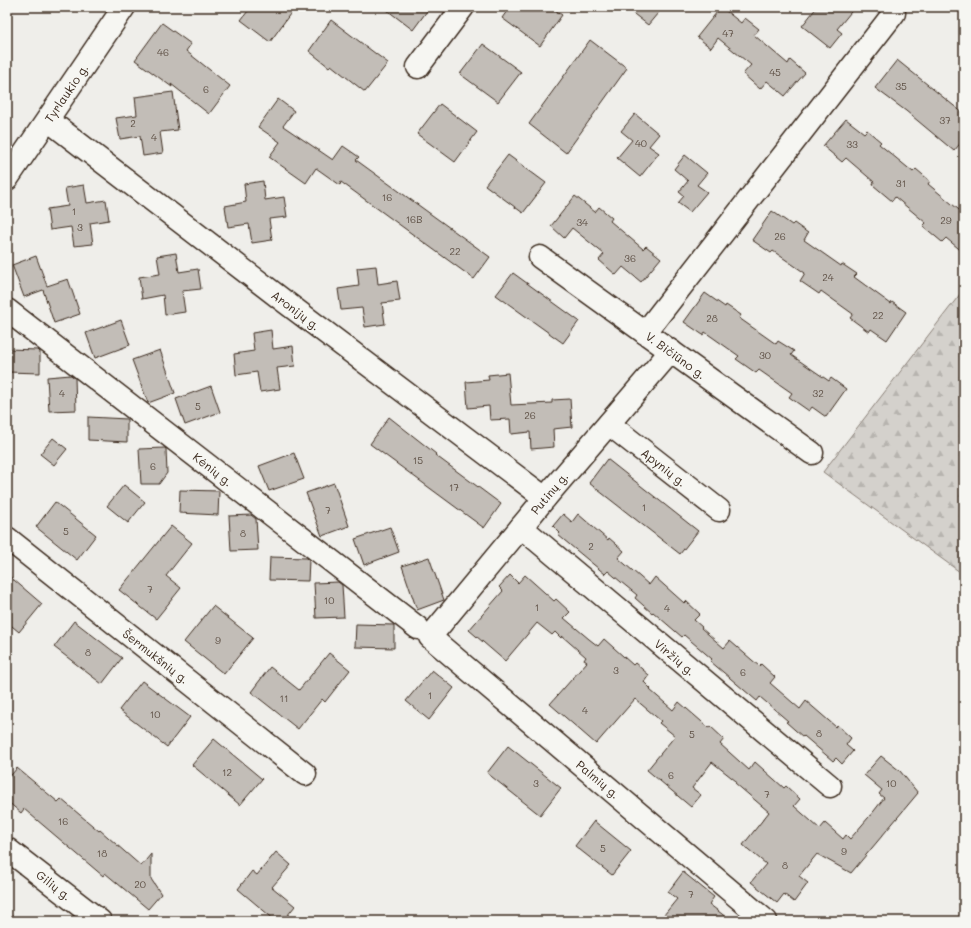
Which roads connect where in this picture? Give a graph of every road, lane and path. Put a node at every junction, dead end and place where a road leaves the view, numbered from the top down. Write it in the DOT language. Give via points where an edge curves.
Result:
graph roads {
  1 [pos="124,7"];
  2 [pos="463,7"];
  3 [pos="894,13"];
  4 [pos="418,66"];
  5 [pos="48,120"];
  6 [pos="7,179"];
  7 [pos="540,257"];
  8 [pos="7,310"];
  9 [pos="646,333"];
  10 [pos="671,351"];
  11 [pos="609,424"];
  12 [pos="812,453"];
  13 [pos="545,498"];
  14 [pos="719,510"];
  15 [pos="521,527"];
  16 [pos="7,538"];
  17 [pos="424,632"];
  18 [pos="305,774"];
  19 [pos="830,786"];
  20 [pos="7,849"];
  21 [pos="100,921"];
  22 [pos="766,921"];
  1 -- 5 [label="street, Tyrlaukio g."];
  2 -- 4 [label="street"];
  3 -- 9 [label="street"];
  5 -- 6 [label="street, Tyrlaukio g."];
  5 -- 13 [label="street, Aronijų g."];
  7 -- 9 [label="street, V. Bičiūno g."];
  8 -- 17 [label="street, Kėnių g."];
  9 -- 10 [label="street, V. Bičiūno g."];
  10 -- 11 [label="street, Putinų g."];
  10 -- 12 [label="street, V. Bičiūno g."];
  11 -- 13 [label="street, Putinų g."];
  11 -- 14 [label="street, Apynių g."];
  13 -- 15 [label="street, Putinų g."];
  15 -- 17 [label="street, Putinų g."];
  15 -- 19 [label="street, Viržių g."];
  16 -- 18 [label="street, Šermukšnių g."];
  17 -- 22 [label="street, Palmių g."];
  20 -- 21 [label="street, Gilių g."];
}
